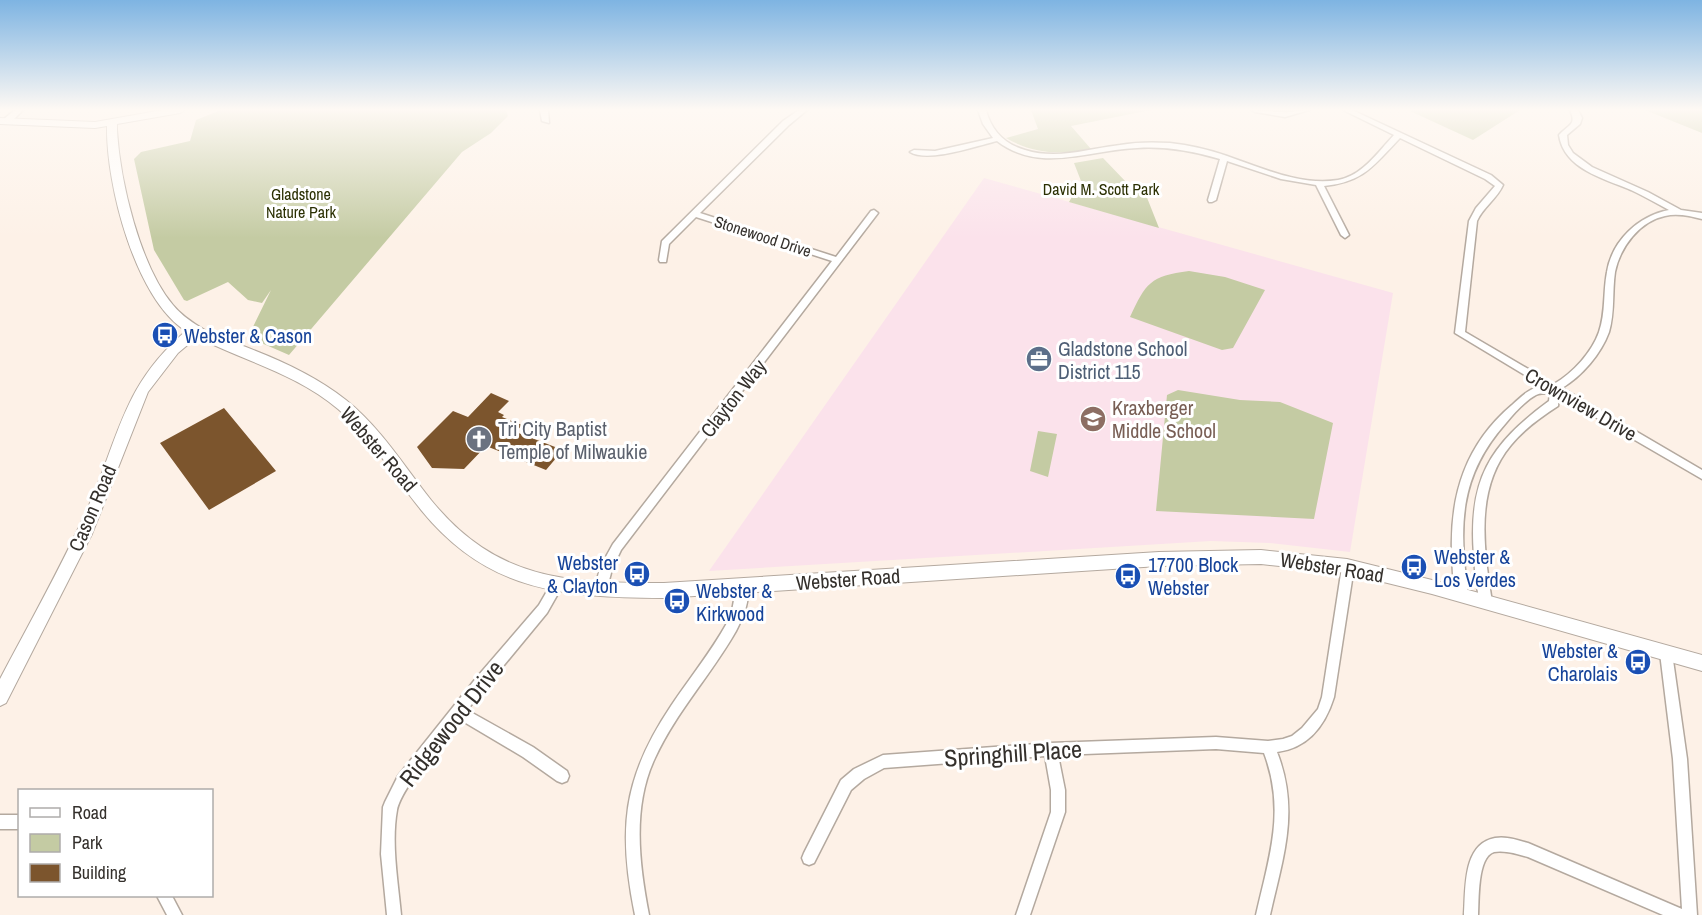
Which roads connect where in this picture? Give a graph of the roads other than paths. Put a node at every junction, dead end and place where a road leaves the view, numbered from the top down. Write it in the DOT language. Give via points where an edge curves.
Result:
graph roads {
  1 [pos="115,153"];
  2 [pos="756,153"];
  3 [pos="1031,153"];
  4 [pos="1095,153"];
  5 [pos="1206,153"];
  6 [pos="1380,153"];
  7 [pos="1438,153"];
  8 [pos="1570,153"];
  9 [pos="1224,157"];
  10 [pos="1319,184"];
  11 [pos="1212,200"];
  12 [pos="1678,212"];
  13 [pos="874,213"];
  14 [pos="695,214"];
  15 [pos="1702,216"];
  16 [pos="1345,235"];
  17 [pos="663,260"];
  18 [pos="837,260"];
  19 [pos="196,330"];
  20 [pos="1555,388"];
  21 [pos="1701,472"];
  22 [pos="1348,567"];
  23 [pos="558,583"];
  24 [pos="742,586"];
  25 [pos="602,588"];
  26 [pos="1462,595"];
  27 [pos="1486,602"];
  28 [pos="1666,653"];
  29 [pos="1702,663"];
  30 [pos="0,697"];
  31 [pos="457,711"];
  32 [pos="1268,747"];
  33 [pos="1050,749"];
  34 [pos="562,776"];
  35 [pos="0,822"];
  36 [pos="18,822"];
  37 [pos="809,858"];
  38 [pos="165,897"];
  39 [pos="642,912"];
  40 [pos="175,915"];
  41 [pos="394,915"];
  42 [pos="1023,915"];
  43 [pos="1263,915"];
  44 [pos="1472,915"];
  45 [pos="1680,915"];
  46 [pos="1690,915"];
  1 -- 19 [label="street, Webster Road" via="129,230 139,259 166,305"];
  2 -- 14 [label="street, Stonewood Drive"];
  3 -- 4 [label="street" via="1051,157"];
  5 -- 9 [label="street"];
  6 -- 10 [label="street" via="1357,176"];
  7 -- 20 [label="street, Crownview Drive" via="1499,185 1498,191 1476,210 1473,220 1460,333"];
  8 -- 12 [label="street" via="1602,175"];
  9 -- 10 [label="street" via="1293,180"];
  9 -- 11 [label="street"];
  10 -- 16 [label="street"];
  12 -- 15 [label="street"];
  12 -- 20 [label="street" via="1654,214 1622,242 1611,264 1604,331 1598,345"];
  13 -- 18 [label="street, Clayton Way"];
  14 -- 17 [label="street" via="665,243"];
  14 -- 18 [label="street, Stonewood Drive"];
  18 -- 25 [label="street, Clayton Way" via="617,547"];
  19 -- 23 [label="street, Webster Road" via="303,377 344,406 373,436 447,530 469,550 503,570"];
  19 -- 30 [label="street, Cason Road" via="169,354 142,389 95,510"];
  20 -- 21 [label="street, Crownview Drive"];
  20 -- 26 [label="street" via="1534,390 1497,424 1468,470 1461,490 1457,530"];
  20 -- 27 [label="street" via="1554,403 1501,449 1490,470 1478,515"];
  22 -- 24 [label="street, Webster Road" via="1266,557 1188,557"];
  22 -- 26 [label="street, Webster Road"];
  22 -- 32 [label="street, Springhill Place" via="1323,712 1296,741"];
  23 -- 25 [label="street, Webster Road"];
  23 -- 31 [label="street, Ridgewood Drive" via="543,609"];
  24 -- 25 [label="street, Webster Road"];
  24 -- 39 [label="street" via="743,602 736,622 662,731 638,785 633,828"];
  26 -- 27 [label="street, Webster Road"];
  27 -- 28 [label="street, Webster Road"];
  28 -- 29 [label="street, Webster Road"];
  28 -- 46 [label="street" via="1680,759"];
  31 -- 34 [label="street"];
  31 -- 41 [label="street, Ridgewood Drive" via="403,781 390,807 388,854"];
  32 -- 33 [label="street, Springhill Place" via="1216,743"];
  32 -- 43 [label="street" via="1279,779 1282,808"];
  33 -- 37 [label="street, Springhill Place" via="883,762 846,785"];
  33 -- 42 [label="street" via="1058,812"];
  35 -- 36 [label="street"];
  38 -- 40 [label="street"];
  44 -- 45 [label="street" via="1480,854 1488,846 1502,843 1528,850"];
}
